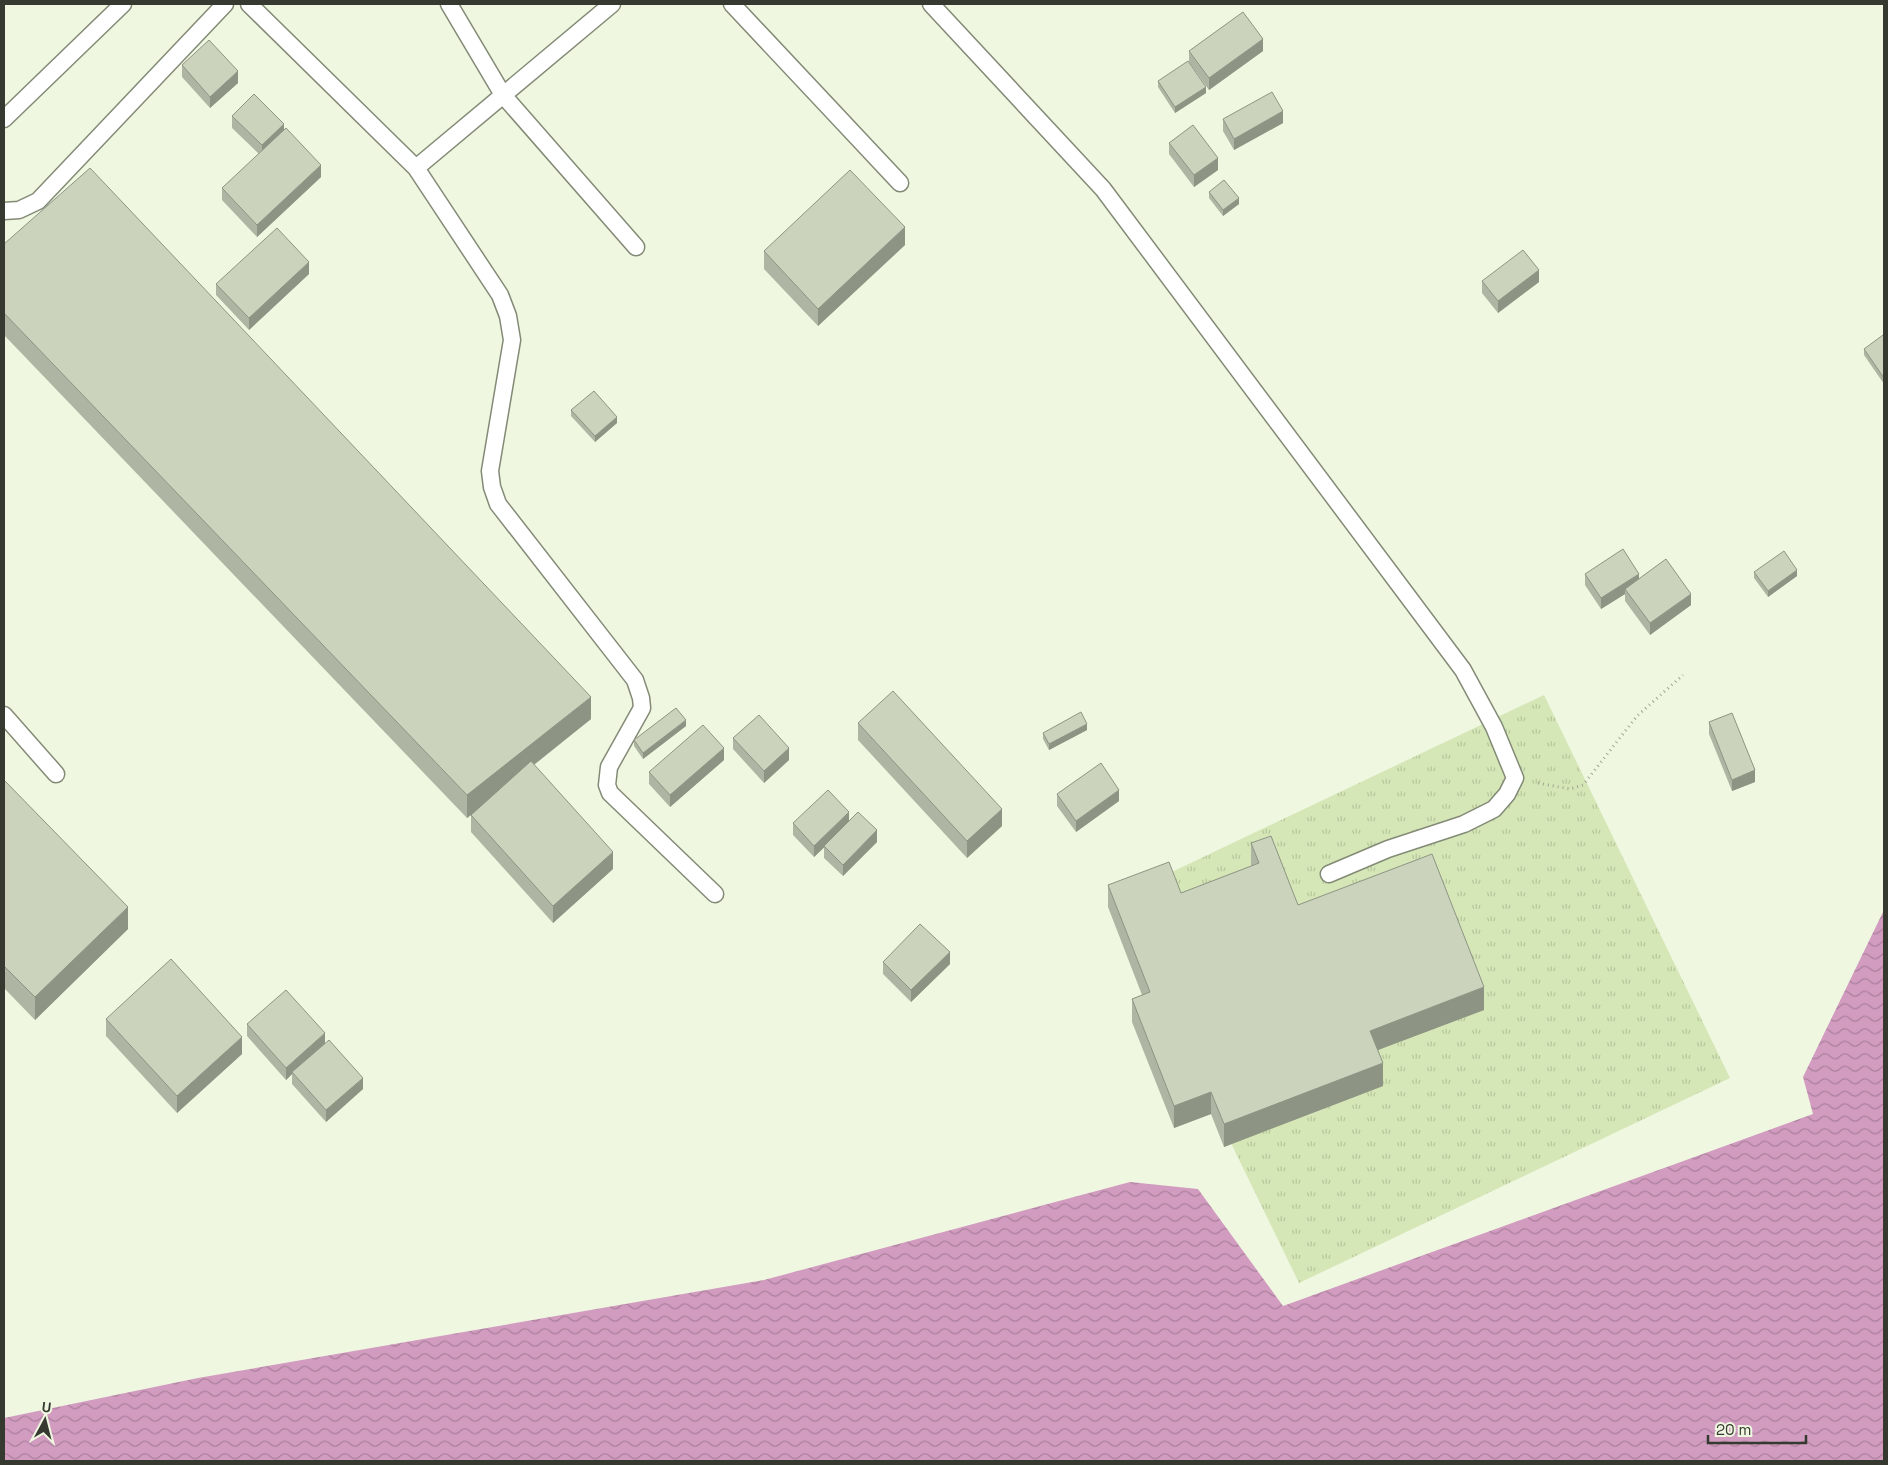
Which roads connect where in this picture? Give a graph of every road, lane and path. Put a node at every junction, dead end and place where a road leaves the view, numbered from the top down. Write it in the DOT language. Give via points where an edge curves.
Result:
graph roads {
  1 [pos="123,4"];
  2 [pos="225,4"];
  3 [pos="249,4"];
  4 [pos="449,4"];
  5 [pos="612,4"];
  6 [pos="732,4"];
  7 [pos="932,4"];
  8 [pos="503,95"];
  9 [pos="4,119"];
  10 [pos="416,168"];
  11 [pos="900,183"];
  12 [pos="4,211"];
  13 [pos="636,248"];
  14 [pos="1683,675"];
  15 [pos="4,716"];
  16 [pos="56,774"];
  17 [pos="1515,778"];
  18 [pos="1329,874"];
  19 [pos="715,894"];
  1 -- 9 [label="lane"];
  2 -- 12 [label="lane" via="38,201 20,210"];
  3 -- 10 [label="lane"];
  4 -- 8 [label="lane"];
  5 -- 8 [label="lane"];
  6 -- 11 [label="lane"];
  7 -- 17 [label="lane" via="1103,189 1464,670 1494,727"];
  8 -- 10 [label="lane"];
  8 -- 13 [label="lane"];
  10 -- 19 [label="lane" via="500,295 508,316 512,340 490,471 498,504 630,673 641,698 642,708 607,772 610,793"];
  14 -- 17 [label="path" via="1637,716 1583,785 1558,788"];
  15 -- 16 [label="lane"];
  17 -- 18 [label="lane" via="1494,809 1464,824 1388,849"];
}
